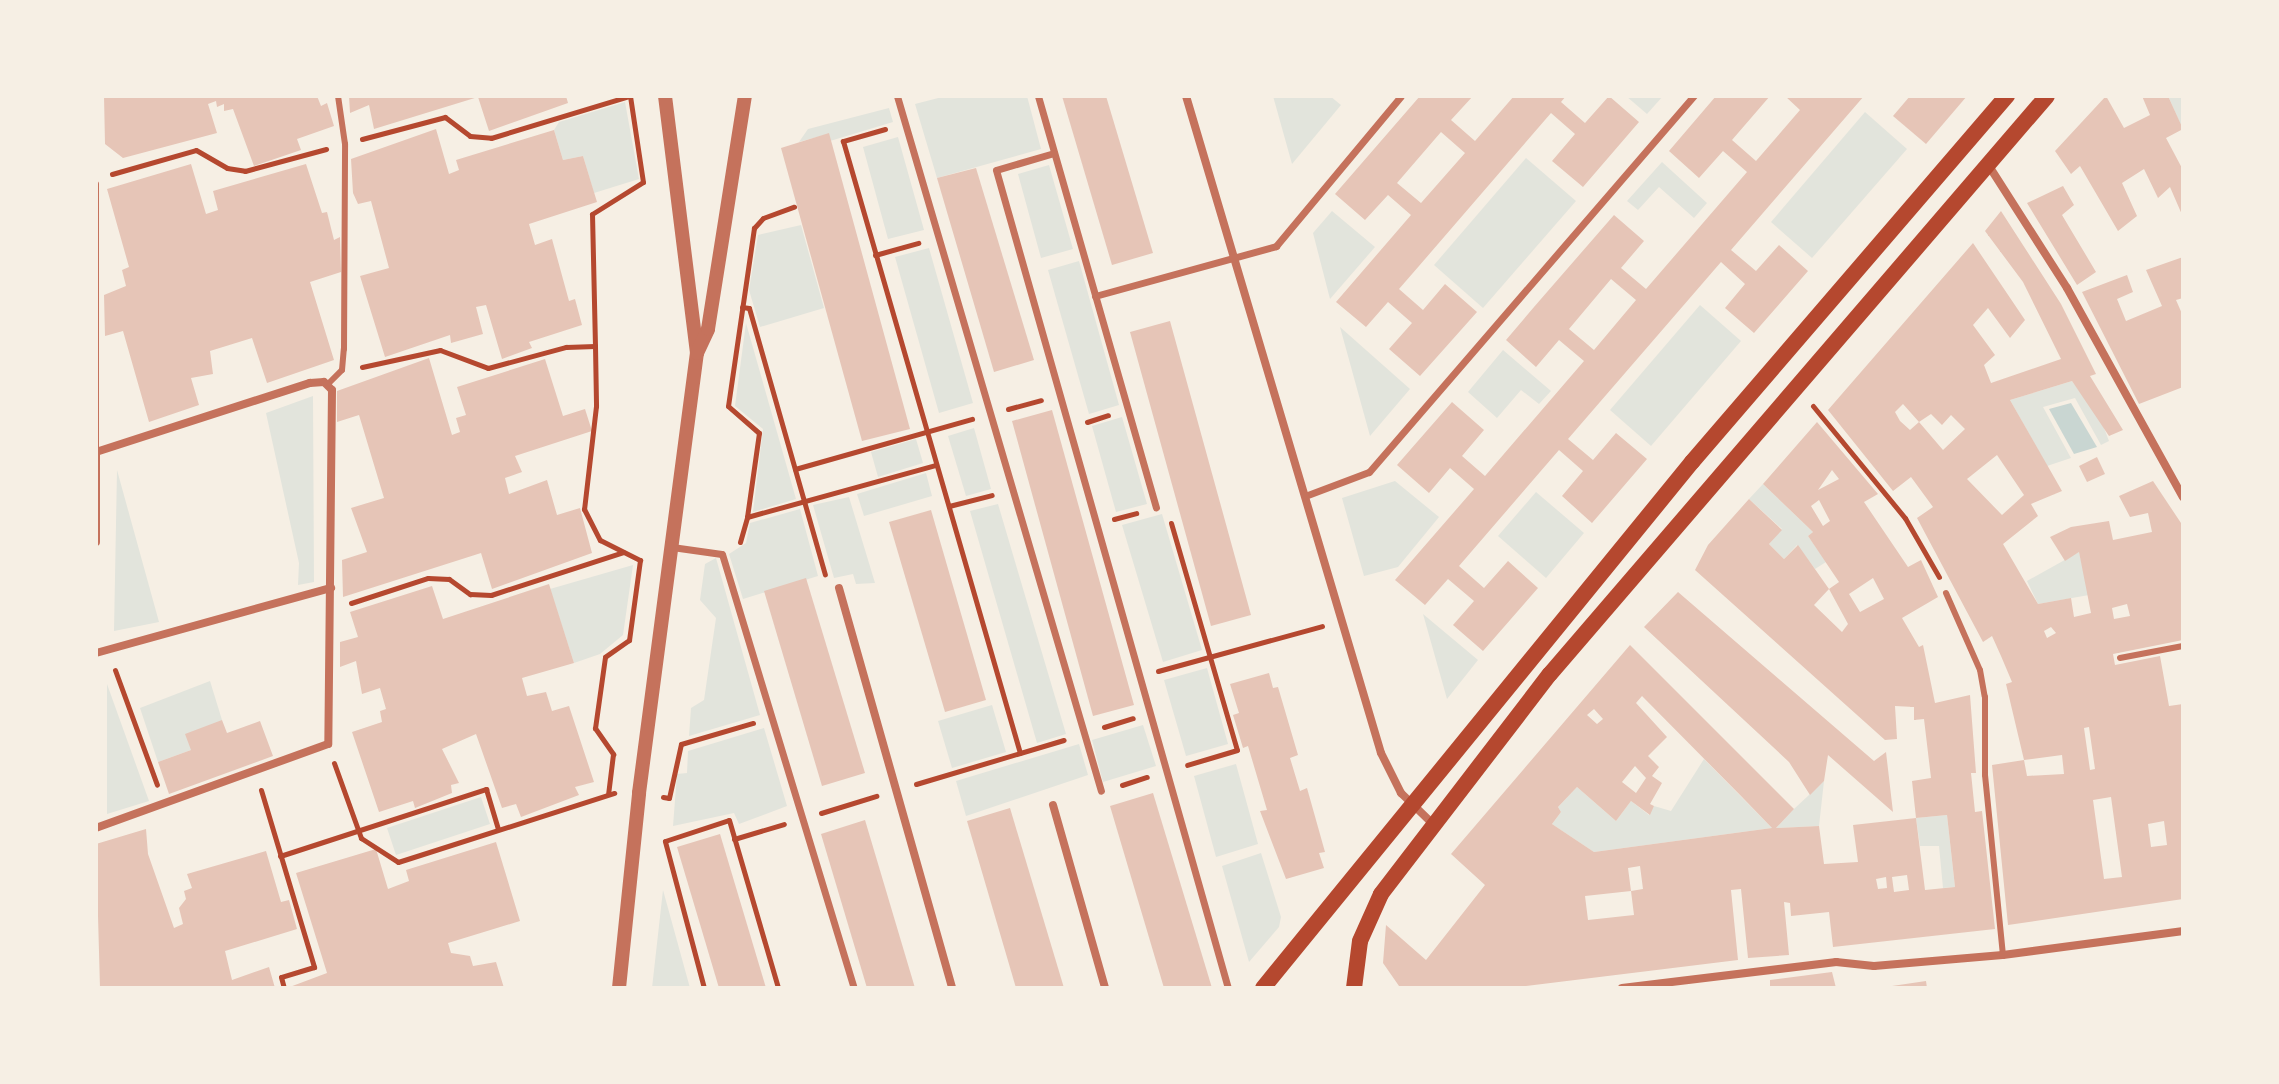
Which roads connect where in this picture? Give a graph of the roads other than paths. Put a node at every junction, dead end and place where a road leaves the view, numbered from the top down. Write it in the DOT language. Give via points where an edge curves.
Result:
graph roads {
  1 [pos="338,96"];
  2 [pos="665,96"];
  3 [pos="745,96"];
  4 [pos="897,96"];
  5 [pos="1038,96"];
  6 [pos="1186,96"];
  7 [pos="1401,96"];
  8 [pos="1694,96"];
  9 [pos="2007,96"];
  10 [pos="2047,96"];
  11 [pos="1054,153"];
  12 [pos="1989,166"];
  13 [pos="96,184"];
  14 [pos="1236,257"];
  15 [pos="1095,296"];
  16 [pos="697,353"];
  17 [pos="327,385"];
  18 [pos="96,452"];
  19 [pos="1305,496"];
  20 [pos="2183,497"];
  21 [pos="1156,507"];
  22 [pos="96,542"];
  23 [pos="672,547"];
  24 [pos="331,588"];
  25 [pos="839,588"];
  26 [pos="1946,593"];
  27 [pos="2183,646"];
  28 [pos="96,653"];
  29 [pos="2120,658"];
  30 [pos="1101,791"];
  31 [pos="1053,805"];
  32 [pos="1412,807"];
  33 [pos="1433,824"];
  34 [pos="96,828"];
  35 [pos="2183,931"];
  36 [pos="2003,955"];
  37 [pos="1266,986"];
  38 [pos="619,988"];
  39 [pos="854,988"];
  40 [pos="952,988"];
  41 [pos="1105,988"];
  42 [pos="1228,988"];
  43 [pos="1354,988"];
  44 [pos="1622,988"];
  1 -- 17 [label="lane" via="345,144 342,370"];
  2 -- 16 [label="street"];
  3 -- 16 [label="street" via="708,329"];
  4 -- 30 [label="street"];
  5 -- 11 [label="street"];
  6 -- 14 [label="street"];
  7 -- 14 [label="street" via="1276,246"];
  8 -- 19 [label="street" via="1369,472"];
  9 -- 32 [label="main road" via="1682,473"];
  10 -- 12 [label="main road"];
  11 -- 15 [label="street"];
  11 -- 42 [label="street" via="996,170"];
  12 -- 20 [label="street" via="2067,288"];
  12 -- 33 [label="main road" via="1550,674"];
  13 -- 18 [label="lane"];
  14 -- 15 [label="street"];
  14 -- 19 [label="street"];
  15 -- 21 [label="street"];
  16 -- 23 [label="street"];
  17 -- 18 [label="street" via="310,383"];
  17 -- 24 [label="street" via="332,390"];
  18 -- 22 [label="street"];
  19 -- 32 [label="street" via="1381,753"];
  23 -- 38 [label="street"];
  23 -- 39 [label="street" via="722,554"];
  24 -- 28 [label="street"];
  24 -- 34 [label="street" via="328,744"];
  25 -- 40 [label="street"];
  26 -- 36 [label="lane" via="1980,670 1985,697 1985,775"];
  27 -- 29 [label="lane"];
  31 -- 41 [label="street"];
  32 -- 33 [label="street"];
  32 -- 37 [label="main road"];
  33 -- 43 [label="main road" via="1368,917"];
  35 -- 36 [label="street"];
  36 -- 44 [label="street" via="1874,966 1836,962"];
}
